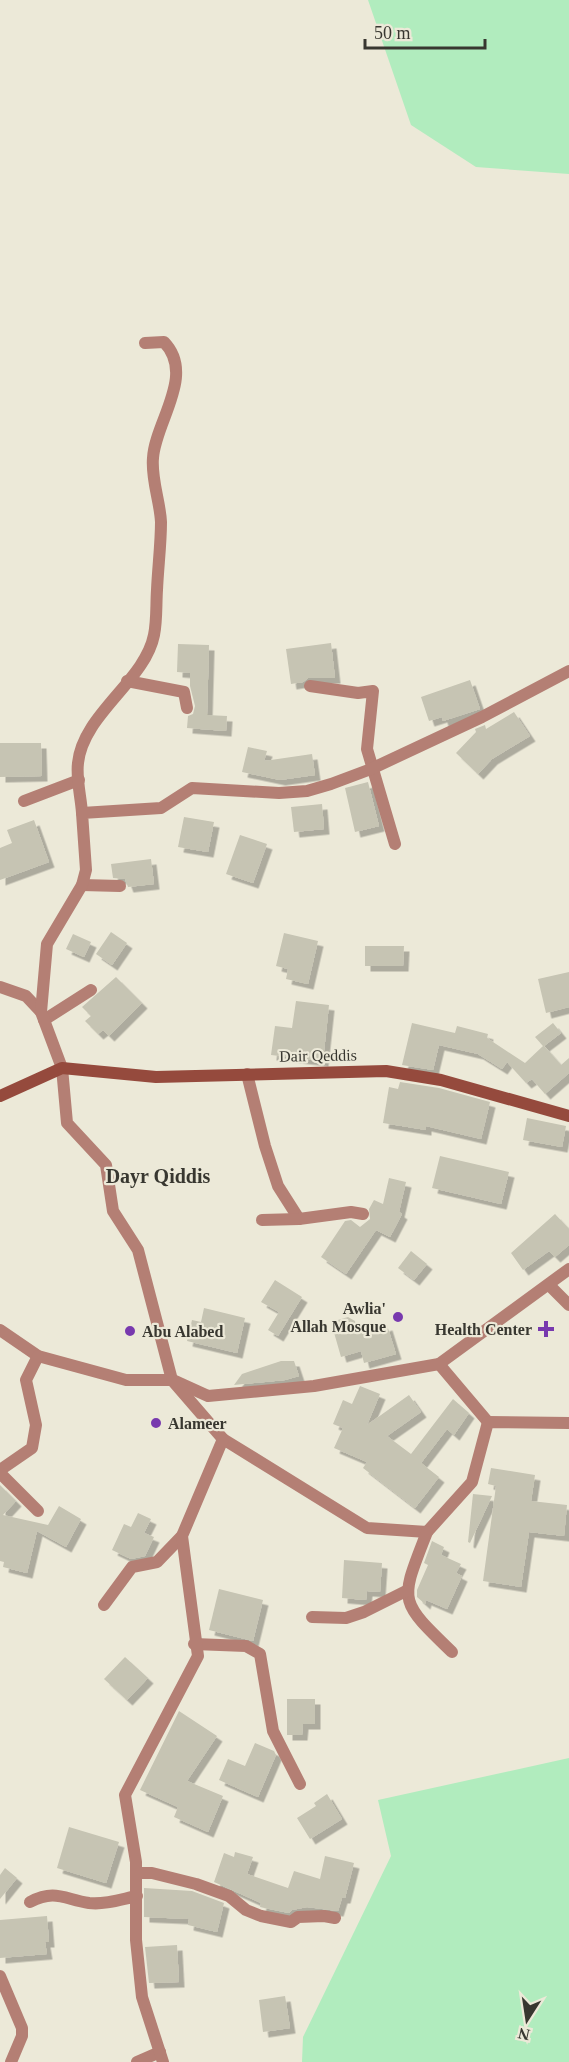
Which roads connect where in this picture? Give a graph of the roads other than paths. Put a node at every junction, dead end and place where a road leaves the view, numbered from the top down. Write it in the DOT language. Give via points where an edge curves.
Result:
graph roads {
  1 [pos="145,343"];
  2 [pos="569,672"];
  3 [pos="127,681"];
  4 [pos="310,686"];
  5 [pos="187,708"];
  6 [pos="371,769"];
  7 [pos="79,780"];
  8 [pos="24,801"];
  9 [pos="82,813"];
  10 [pos="395,844"];
  11 [pos="82,885"];
  12 [pos="120,886"];
  13 [pos="0,987"];
  14 [pos="91,990"];
  15 [pos="43,1016"];
  16 [pos="62,1068"];
  17 [pos="247,1074"];
  18 [pos="0,1096"];
  19 [pos="569,1116"];
  20 [pos="363,1214"];
  21 [pos="299,1219"];
  22 [pos="262,1220"];
  23 [pos="569,1269"];
  24 [pos="549,1285"];
  25 [pos="569,1305"];
  26 [pos="0,1330"];
  27 [pos="38,1356"];
  28 [pos="439,1364"];
  29 [pos="172,1380"];
  30 [pos="488,1422"];
  31 [pos="569,1423"];
  32 [pos="223,1439"];
  33 [pos="0,1472"];
  34 [pos="38,1510"];
  35 [pos="427,1532"];
  36 [pos="182,1536"];
  37 [pos="406,1591"];
  38 [pos="104,1605"];
  39 [pos="312,1617"];
  40 [pos="194,1644"];
  41 [pos="452,1652"];
  42 [pos="300,1784"];
  43 [pos="136,1873"];
  44 [pos="137,1896"];
  45 [pos="30,1902"];
  46 [pos="335,1918"];
  47 [pos="0,1976"];
  48 [pos="162,2057"];
  49 [pos="11,2062"];
  50 [pos="137,2062"];
  1 -- 3 [label="street" via="164,342 170,348 176,381 153,458 161,520 154,637"];
  2 -- 6 [label="street"];
  3 -- 5 [label="street" via="184,692"];
  3 -- 7 [label="street" via="86,741 78,764"];
  4 -- 6 [label="street" via="358,693 373,691 367,749"];
  6 -- 9 [label="street" via="307,790 279,793 192,788 161,808"];
  6 -- 10 [label="street"];
  7 -- 8 [label="street"];
  7 -- 9 [label="street"];
  9 -- 11 [label="street" via="86,870"];
  11 -- 12 [label="street"];
  11 -- 15 [label="street" via="47,944"];
  13 -- 15 [label="street" via="26,996"];
  14 -- 15 [label="street"];
  15 -- 16 [label="street"];
  16 -- 17 [label="main road, Dair Qeddis" via="156,1077"];
  16 -- 18 [label="main road, Dair Qeddis"];
  16 -- 29 [label="street" via="67,1123 106,1165 113,1211 138,1250"];
  17 -- 19 [label="main road, Dair Qeddis" via="386,1071 441,1080"];
  17 -- 21 [label="street" via="278,1186"];
  20 -- 21 [label="street"];
  21 -- 22 [label="street"];
  23 -- 24 [label="street"];
  24 -- 25 [label="street"];
  24 -- 28 [label="street"];
  26 -- 27 [label="street"];
  27 -- 29 [label="street" via="126,1380"];
  27 -- 33 [label="street" via="26,1380 36,1425 32,1448"];
  28 -- 29 [label="street" via="314,1386 208,1396"];
  28 -- 30 [label="street"];
  29 -- 32 [label="street"];
  30 -- 31 [label="street"];
  30 -- 35 [label="street" via="472,1482"];
  32 -- 35 [label="street" via="367,1528"];
  32 -- 36 [label="street"];
  33 -- 34 [label="street"];
  35 -- 37 [label="street"];
  36 -- 38 [label="street" via="158,1562 132,1567"];
  36 -- 40 [label="street"];
  37 -- 39 [label="street" via="346,1618"];
  37 -- 41 [label="street" via="409,1605"];
  40 -- 42 [label="street" via="246,1646 260,1654 273,1731"];
  40 -- 43 [label="street" via="198,1656 125,1795"];
  43 -- 44 [label="street"];
  43 -- 46 [label="street" via="196,1884 229,1896 261,1917 291,1922 298,1917"];
  44 -- 45 [label="street" via="90,1903 45,1895"];
  44 -- 48 [label="street" via="136,1940 142,1997"];
  47 -- 49 [label="street" via="22,2028"];
  48 -- 50 [label="street"];
}
